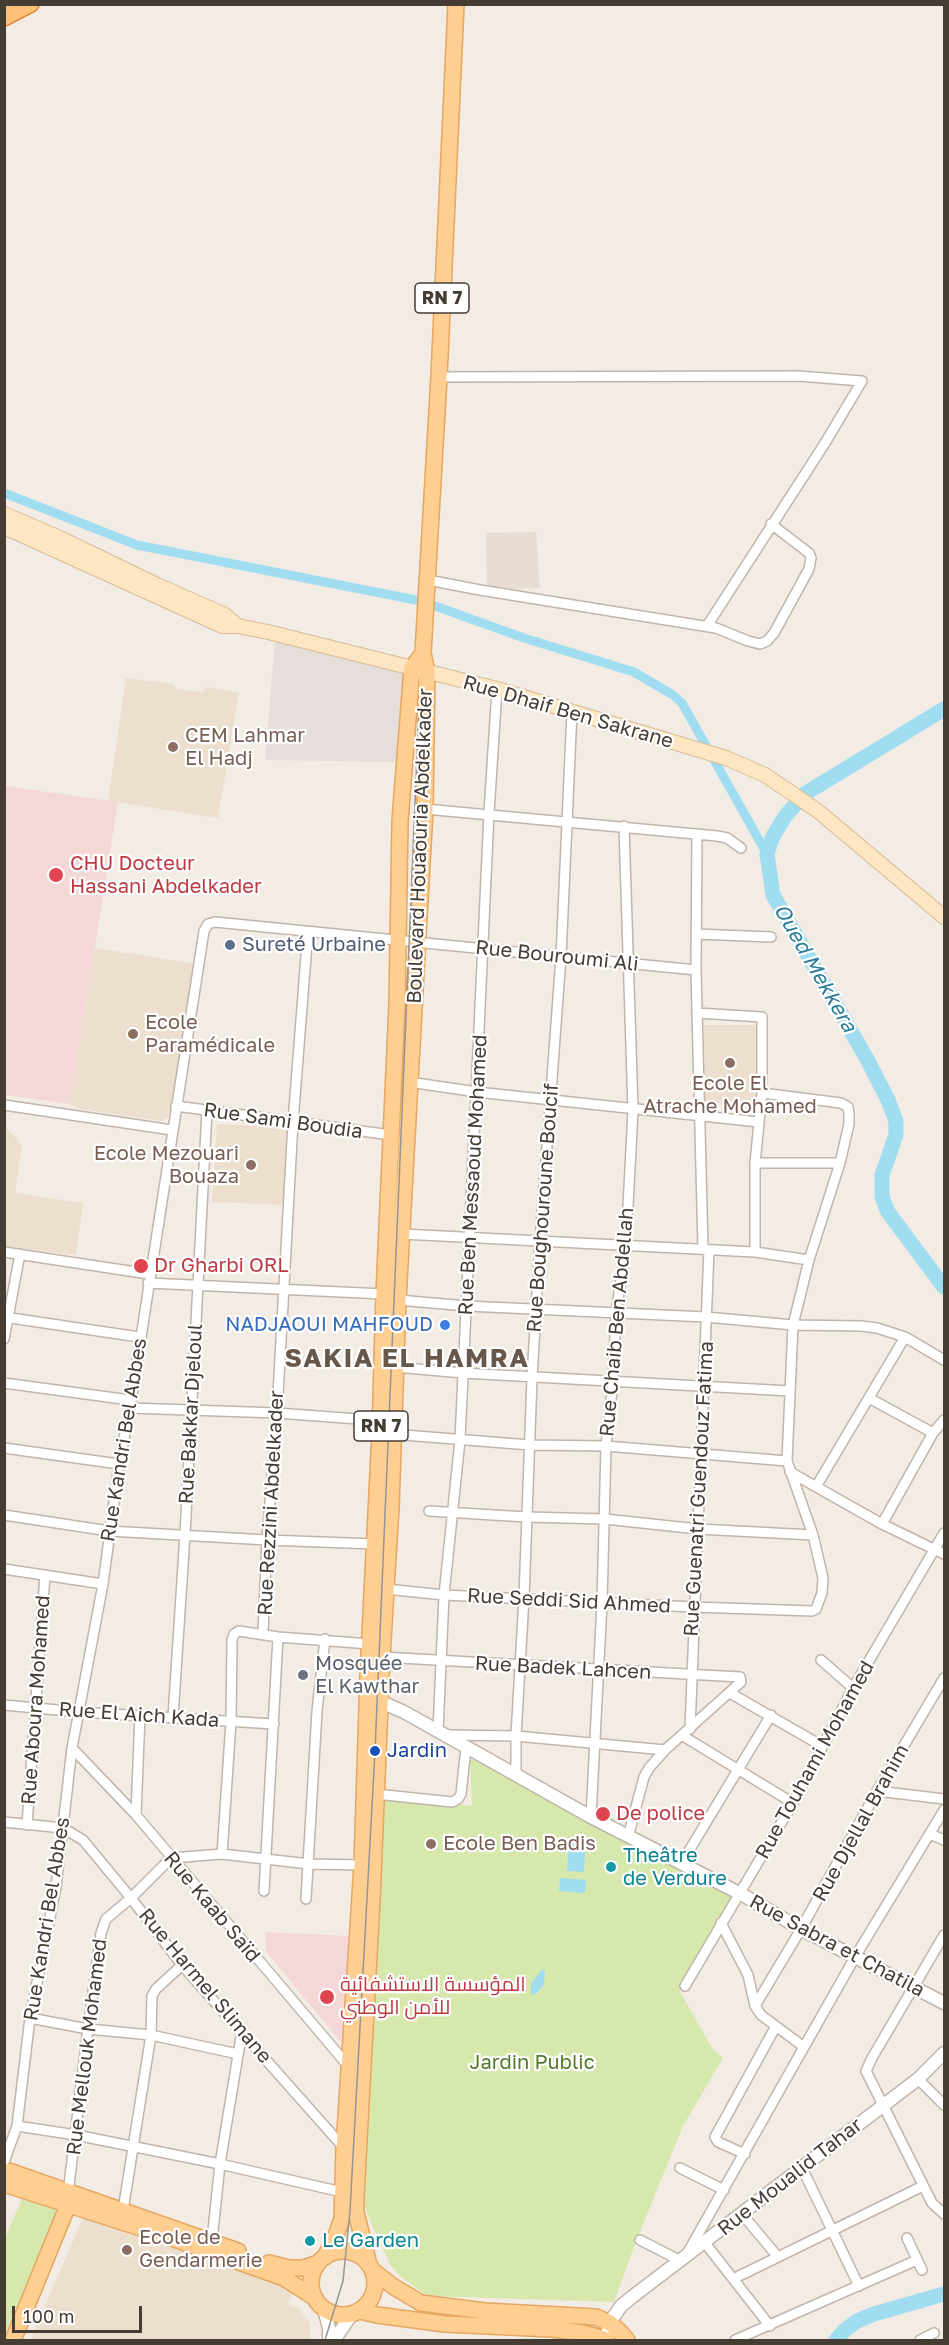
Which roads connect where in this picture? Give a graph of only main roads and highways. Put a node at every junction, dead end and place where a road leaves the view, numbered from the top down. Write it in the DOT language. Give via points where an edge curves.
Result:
graph roads {
  1 [pos="31,4"];
  2 [pos="456,4"];
  3 [pos="4,18"];
  4 [pos="4,514"];
  5 [pos="4,527"];
  6 [pos="238,626"];
  7 [pos="423,653"];
  8 [pos="412,668"];
  9 [pos="427,672"];
  10 [pos="945,917"];
  11 [pos="391,1297"];
  12 [pos="387,1428"];
  13 [pos="374,1702"];
  14 [pos="5,2173"];
  15 [pos="346,2197"];
  16 [pos="68,2199"];
  17 [pos="322,2260"];
  18 [pos="371,2267"];
  19 [pos="319,2304"];
  20 [pos="356,2313"];
  21 [pos="496,2318"];
  22 [pos="546,2324"];
  23 [pos="13,2340"];
  24 [pos="606,2340"];
  25 [pos="627,2340"];
  1 -- 3 [label="highway"];
  2 -- 7 [label="main road, RN 7"];
  4 -- 6 [label="main road" via="225,615"];
  5 -- 6 [label="main road, Rue Dhaif Ben Sakrane" via="222,626"];
  6 -- 8 [label="main road, Rue Dhaif Ben Sakrane"];
  7 -- 8 [label="main road, Boulevard Houaouria Abdelkader"];
  7 -- 9 [label="main road, Boulevard Houaouria Abdelkader / RN 7"];
  8 -- 9 [label="main road, Rue Dhaif Ben Sakrane"];
  8 -- 11 [label="main road, Boulevard Houaouria Abdelkader / RN 7" via="400,820 391,1135"];
  9 -- 10 [label="main road, Rue Dhaif Ben Sakrane" via="572,711 726,758 765,774 818,811"];
  9 -- 11 [label="main road, Boulevard Houaouria Abdelkader / RN 7" via="425,809 402,1234"];
  11 -- 12 [label="main road, Boulevard Houaouria Abdelkader / RN 7"];
  11 -- 12 [label="main road, Boulevard Houaouria Abdelkader / RN 7" via="395,1366"];
  12 -- 13 [label="main road, Boulevard Houaouria Abdelkader / RN 7" via="386,1589 382,1657"];
  12 -- 13 [label="main road, Boulevard Houaouria Abdelkader / RN 7" via="370,1644"];
  13 -- 15 [label="main road, Boulevard Houaouria Abdelkader / RN 7" via="344,2148"];
  13 -- 15 [label="main road, Boulevard Houaouria Abdelkader / RN 7" via="376,1794"];
  14 -- 16 [label="main road"];
  15 -- 17 [label="main road, RN 7" via="340,2227"];
  15 -- 18 [label="main road, RN 7"];
  16 -- 17 [label="main road" via="123,2210 282,2267 303,2268"];
  16 -- 19 [label="main road" via="284,2278"];
  16 -- 23 [label="main road"];
  17 -- 18 [label="main road" via="336,2252 352,2253"];
  17 -- 19 [label="main road" via="312,2276 312,2291"];
  18 -- 20 [label="main road" via="375,2288 367,2305"];
  18 -- 21 [label="main road" via="421,2303 485,2311"];
  19 -- 20 [label="main road" via="334,2314"];
  20 -- 21 [label="main road" via="445,2324"];
  21 -- 22 [label="main road"];
  22 -- 24 [label="main road"];
  22 -- 25 [label="main road" via="596,2317 610,2323"];
}
